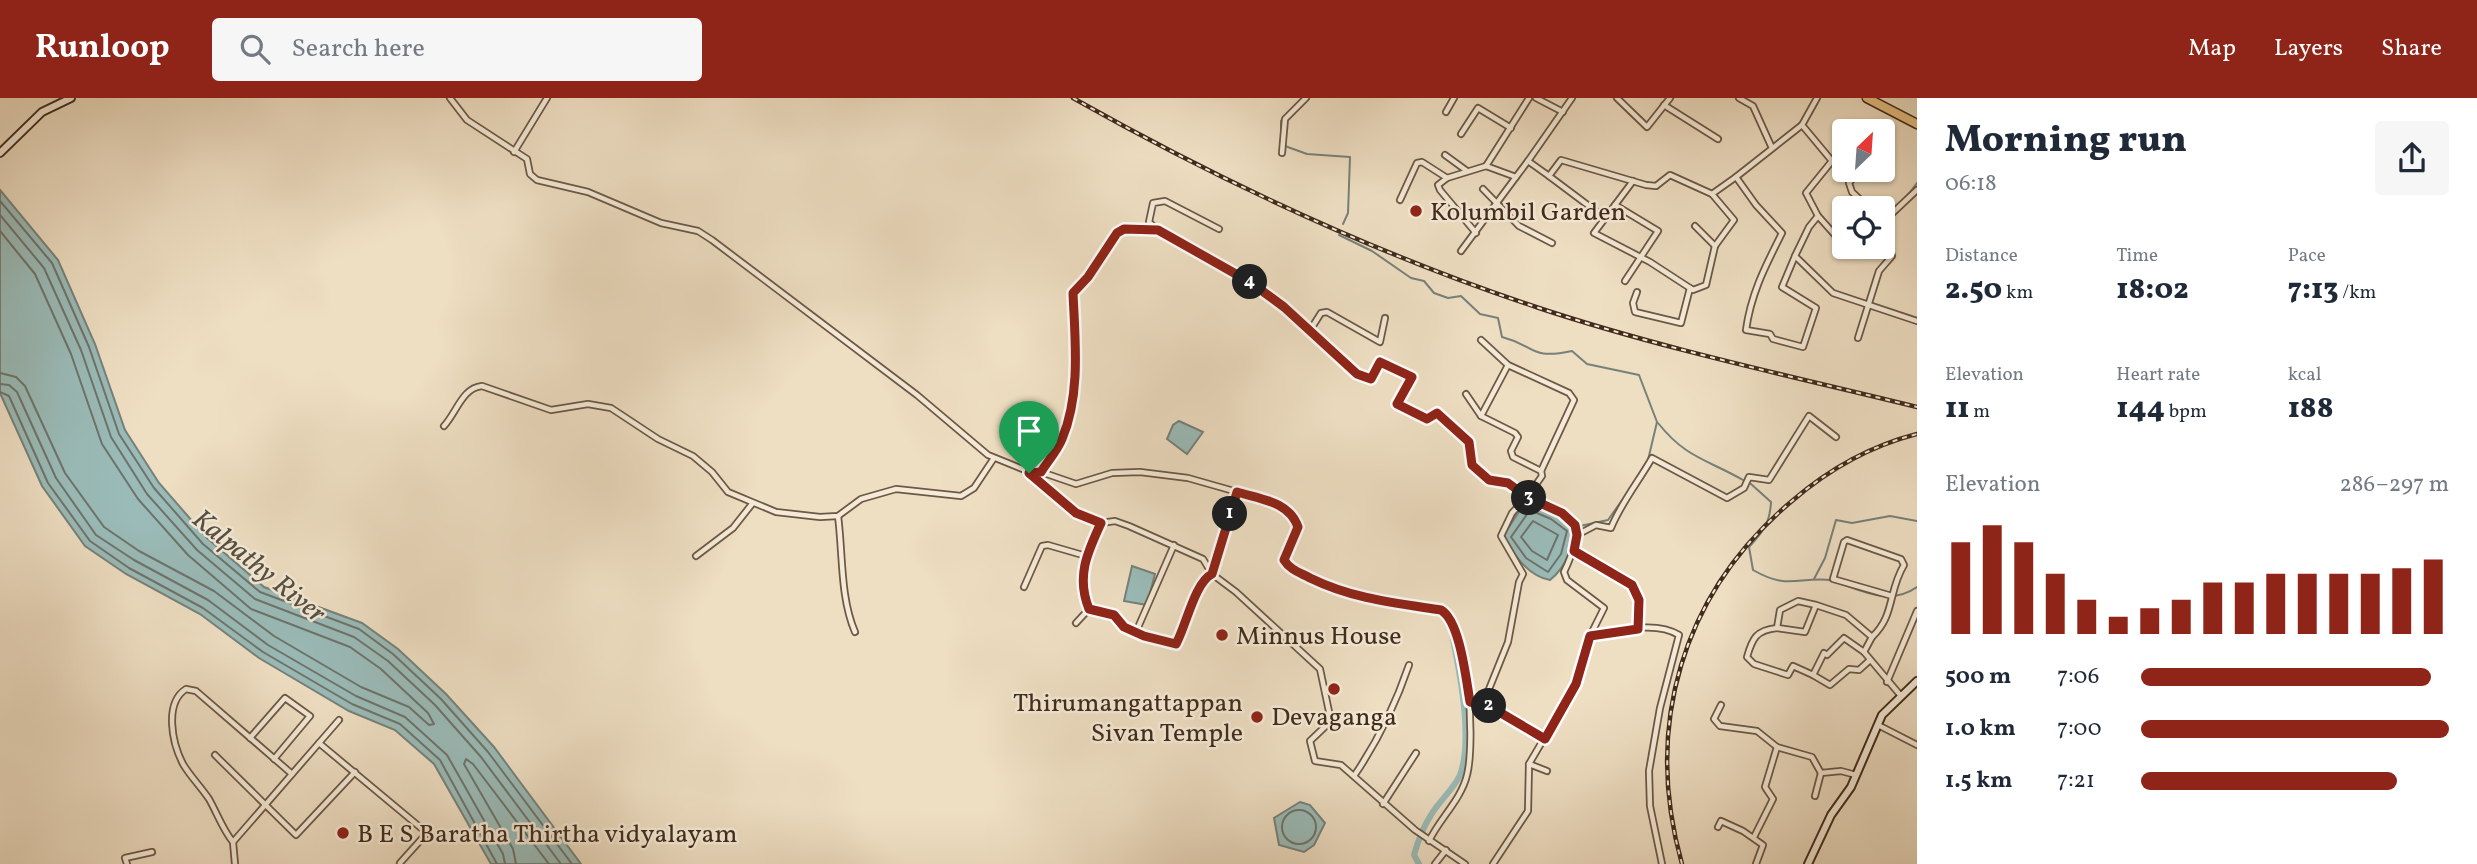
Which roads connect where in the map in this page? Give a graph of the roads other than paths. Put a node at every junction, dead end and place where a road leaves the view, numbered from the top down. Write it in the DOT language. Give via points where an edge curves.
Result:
graph roads {
  1 [pos="71,98"];
  2 [pos="450,98"];
  3 [pos="547,98"];
  4 [pos="1306,98"];
  5 [pos="1454,98"];
  6 [pos="1529,98"];
  7 [pos="1536,98"];
  8 [pos="1572,98"];
  9 [pos="1617,98"];
  10 [pos="1670,98"];
  11 [pos="1739,98"];
  12 [pos="1817,98"];
  13 [pos="1867,98"];
  14 [pos="1664,105"];
  15 [pos="1446,112"];
  16 [pos="1563,112"];
  17 [pos="1917,124"];
  18 [pos="1802,125"];
  19 [pos="1511,128"];
  20 [pos="1461,134"];
  21 [pos="1718,139"];
  22 [pos="1772,148"];
  23 [pos="1282,151"];
  24 [pos="514,152"];
  25 [pos="0,153"];
  26 [pos="1445,155"];
  27 [pos="1528,161"];
  28 [pos="1486,166"];
  29 [pos="1468,172"];
  30 [pos="1549,176"];
  31 [pos="1516,177"];
  32 [pos="1736,177"];
  33 [pos="1447,178"];
  34 [pos="1633,181"];
  35 [pos="1483,189"];
  36 [pos="1917,190"];
  37 [pos="1712,194"];
  38 [pos="1401,200"];
  39 [pos="1615,205"];
  40 [pos="1497,206"];
  41 [pos="1895,210"];
  42 [pos="1818,216"];
  43 [pos="1605,218"];
  44 [pos="1695,226"];
  45 [pos="1219,229"];
  46 [pos="1158,230"];
  47 [pos="1476,233"];
  48 [pos="1832,234"];
  49 [pos="1552,243"];
  50 [pos="1715,246"];
  51 [pos="1461,251"];
  52 [pos="1795,256"];
  53 [pos="1640,258"];
  54 [pos="1889,259"];
  55 [pos="1625,281"];
  56 [pos="1690,288"];
  57 [pos="1637,292"];
  58 [pos="1868,305"];
  59 [pos="1385,318"];
  60 [pos="1917,321"];
  61 [pos="1309,332"];
  62 [pos="1858,338"];
  63 [pos="1481,340"];
  64 [pos="1508,365"];
  65 [pos="1466,394"];
  66 [pos="1481,415"];
  67 [pos="444,426"];
  68 [pos="1836,437"];
  69 [pos="994,458"];
  70 [pos="1541,471"];
  71 [pos="1041,472"];
  72 [pos="1029,473"];
  73 [pos="1237,492"];
  74 [pos="1527,497"];
  75 [pos="752,503"];
  76 [pos="838,516"];
  77 [pos="1101,523"];
  78 [pos="1577,535"];
  79 [pos="1174,545"];
  80 [pos="1574,551"];
  81 [pos="696,556"];
  82 [pos="1086,556"];
  83 [pos="1212,574"];
  84 [pos="1024,587"];
  85 [pos="1892,596"];
  86 [pos="1816,605"];
  87 [pos="1089,609"];
  88 [pos="1917,611"];
  89 [pos="1076,623"];
  90 [pos="1777,628"];
  91 [pos="1638,629"];
  92 [pos="855,632"];
  93 [pos="1136,632"];
  94 [pos="1590,636"];
  95 [pos="1872,637"];
  96 [pos="1864,652"];
  97 [pos="1870,660"];
  98 [pos="1409,666"];
  99 [pos="1813,675"];
  100 [pos="1917,681"];
  101 [pos="1887,683"];
  102 [pos="1900,696"];
  103 [pos="1470,702"];
  104 [pos="1483,704"];
  105 [pos="1721,705"];
  106 [pos="339,720"];
  107 [pos="1878,725"];
  108 [pos="250,738"];
  109 [pos="1545,739"];
  110 [pos="319,743"];
  111 [pos="1917,746"];
  112 [pos="1777,747"];
  113 [pos="1416,753"];
  114 [pos="215,755"];
  115 [pos="274,759"];
  116 [pos="1529,764"];
  117 [pos="1546,771"];
  118 [pos="355,772"];
  119 [pos="1821,773"];
  120 [pos="292,774"];
  121 [pos="1856,775"];
  122 [pos="1354,776"];
  123 [pos="1815,796"];
  124 [pos="266,803"];
  125 [pos="1383,804"];
  126 [pos="1718,827"];
  127 [pos="1754,837"];
  128 [pos="1429,841"];
  129 [pos="233,842"];
  130 [pos="1446,850"];
  131 [pos="152,852"];
  132 [pos="400,863"];
  133 [pos="127,864"];
  134 [pos="236,864"];
  135 [pos="1435,864"];
  136 [pos="1465,864"];
  137 [pos="1493,864"];
  138 [pos="1662,864"];
  139 [pos="1756,864"];
  140 [pos="1808,864"];
  1 -- 25 [label="street" via="43,112"];
  2 -- 24 [label="street" via="467,120"];
  3 -- 24 [label="street"];
  4 -- 23 [label="street" via="1285,119"];
  5 -- 15 [label="street"];
  6 -- 19 [label="street"];
  7 -- 16 [label="street"];
  8 -- 16 [label="street"];
  9 -- 14 [label="street" via="1647,127"];
  10 -- 14 [label="street"];
  11 -- 22 [label="street" via="1753,106"];
  12 -- 18 [label="street"];
  13 -- 17 [label="highway"];
  14 -- 21 [label="street"];
  16 -- 27 [label="street"];
  18 -- 22 [label="street"];
  18 -- 42 [label="street" via="1832,161 1806,193"];
  19 -- 20 [label="street" via="1478,108"];
  19 -- 28 [label="street"];
  22 -- 32 [label="street"];
  24 -- 69 [label="street" via="527,159 530,174 537,180 588,192 661,223 698,231"];
  26 -- 29 [label="street"];
  27 -- 30 [label="street"];
  27 -- 31 [label="street"];
  28 -- 29 [label="street"];
  28 -- 31 [label="street"];
  29 -- 33 [label="street"];
  30 -- 34 [label="street" via="1561,160"];
  30 -- 43 [label="street"];
  31 -- 40 [label="street"];
  32 -- 37 [label="street"];
  32 -- 52 [label="street" via="1783,233 1757,282 1746,330 1803,347 1816,308 1782,287"];
  33 -- 38 [label="street" via="1417,163"];
  33 -- 47 [label="street" via="1438,185 1440,190"];
  34 -- 37 [label="street" via="1656,186 1670,175"];
  34 -- 39 [label="street"];
  35 -- 40 [label="street"];
  36 -- 41 [label="street"];
  37 -- 50 [label="street" via="1734,220"];
  39 -- 43 [label="street"];
  39 -- 53 [label="street" via="1658,231"];
  40 -- 47 [label="street"];
  40 -- 49 [label="street" via="1519,226"];
  42 -- 48 [label="street"];
  42 -- 52 [label="street"];
  43 -- 53 [label="street" via="1594,233"];
  44 -- 50 [label="street"];
  45 -- 46 [label="street" via="1165,201 1153,203 1149,212 1149,222"];
  46 -- 61 [label="street" via="1250,282"];
  46 -- 71 [label="street" via="1117,233 1073,293 1077,333 1071,409 1063,439"];
  47 -- 51 [label="street"];
  50 -- 56 [label="street" via="1706,285"];
  52 -- 58 [label="street" via="1833,293"];
  53 -- 55 [label="street"];
  53 -- 56 [label="street"];
  54 -- 58 [label="street" via="1879,271"];
  56 -- 57 [label="street" via="1681,323 1635,312"];
  58 -- 60 [label="street"];
  58 -- 62 [label="street"];
  59 -- 61 [label="street" via="1380,342 1327,312 1321,313"];
  61 -- 74 [label="street" via="1357,374 1371,379 1380,362 1412,377 1397,404 1427,419 1437,413 1469,442 1472,465 1489,480 1508,483"];
  63 -- 64 [label="street"];
  64 -- 66 [label="street"];
  64 -- 70 [label="street" via="1569,393 1574,400"];
  65 -- 66 [label="street"];
  66 -- 70 [label="street" via="1515,433 1513,457"];
  67 -- 75 [label="street" via="473,387 482,386 551,410 602,404 693,456 728,492"];
  68 -- 78 [label="street" via="1809,416 1769,480 1749,477 1744,488 1727,498 1652,458 1611,528 1596,525"];
  69 -- 72 [label="street"];
  69 -- 76 [label="street" via="974,488 961,496 896,489 861,499"];
  70 -- 74 [label="street"];
  71 -- 72 [label="street"];
  71 -- 73 [label="street" via="1076,484 1112,473 1163,473"];
  72 -- 77 [label="street" via="1076,513"];
  73 -- 83 [label="street"];
  73 -- 103 [label="street" via="1276,503 1294,516 1298,527 1284,560 1290,568 1337,592 1449,614"];
  74 -- 78 [label="street" via="1562,513 1575,525"];
  74 -- 104 [label="street" via="1512,513 1501,536 1523,574 1508,642"];
  75 -- 76 [label="street" via="790,514"];
  75 -- 81 [label="street" via="733,527"];
  76 -- 92 [label="street" via="846,610"];
  77 -- 79 [label="street" via="1115,521"];
  77 -- 82 [label="street"];
  78 -- 80 [label="street"];
  79 -- 83 [label="street" via="1203,559"];
  79 -- 93 [label="street"];
  80 -- 91 [label="street" via="1632,585 1639,600"];
  80 -- 94 [label="street" via="1564,572 1567,580 1604,608"];
  82 -- 84 [label="street" via="1042,547"];
  82 -- 87 [label="street" via="1082,570"];
  83 -- 93 [label="street" via="1198,587 1176,644"];
  83 -- 122 [label="street" via="1320,670 1331,721 1310,741 1310,751 1315,761 1341,765"];
  85 -- 85 [label="street" via="1904,565 1901,559 1844,542 1833,579"];
  85 -- 95 [label="street" via="1884,626"];
  86 -- 90 [label="street" via="1798,601 1780,610"];
  86 -- 90 [label="street" via="1805,632"];
  86 -- 95 [label="street" via="1846,615"];
  87 -- 89 [label="street"];
  87 -- 93 [label="street" via="1114,615"];
  88 -- 101 [label="street"];
  90 -- 99 [label="street" via="1758,633 1747,657 1754,664 1788,675 1793,666"];
  91 -- 94 [label="street"];
  91 -- 138 [label="street" via="1671,630 1679,635 1649,771 1650,806"];
  94 -- 109 [label="street" via="1576,684"];
  95 -- 96 [label="street"];
  96 -- 97 [label="street"];
  96 -- 99 [label="street" via="1844,638 1828,655 1824,653"];
  97 -- 99 [label="street" via="1830,685"];
  97 -- 101 [label="street"];
  98 -- 122 [label="street" via="1397,700"];
  100 -- 102 [label="street"];
  101 -- 102 [label="street"];
  102 -- 107 [label="street" via="1888,706"];
  103 -- 104 [label="street"];
  103 -- 128 [label="street" via="1473,739 1467,776"];
  104 -- 109 [label="street"];
  105 -- 112 [label="street" via="1714,719 1717,723 1757,731"];
  106 -- 110 [label="street"];
  107 -- 111 [label="street"];
  107 -- 121 [label="street"];
  108 -- 115 [label="street"];
  108 -- 115 [label="street" via="285,698 310,716"];
  108 -- 129 [label="street" via="196,691 186,689 176,695 172,708 175,746"];
  109 -- 116 [label="street"];
  110 -- 118 [label="street"];
  110 -- 120 [label="street"];
  112 -- 119 [label="street" via="1812,757"];
  112 -- 127 [label="street" via="1765,787 1773,799"];
  113 -- 125 [label="street"];
  114 -- 124 [label="street"];
  115 -- 120 [label="street"];
  116 -- 117 [label="street"];
  116 -- 137 [label="street" via="1528,811"];
  118 -- 124 [label="street" via="296,835"];
  118 -- 132 [label="street" via="427,833"];
  119 -- 121 [label="street"];
  119 -- 123 [label="street"];
  120 -- 124 [label="street"];
  121 -- 140 [label="street"];
  122 -- 125 [label="street"];
  124 -- 129 [label="street"];
  125 -- 128 [label="street"];
  126 -- 127 [label="street" via="1724,821"];
  127 -- 139 [label="street" via="1763,845"];
  128 -- 130 [label="street"];
  129 -- 134 [label="street"];
  130 -- 135 [label="street"];
  130 -- 136 [label="street"];
  131 -- 133 [label="street" via="125,858"];
}
